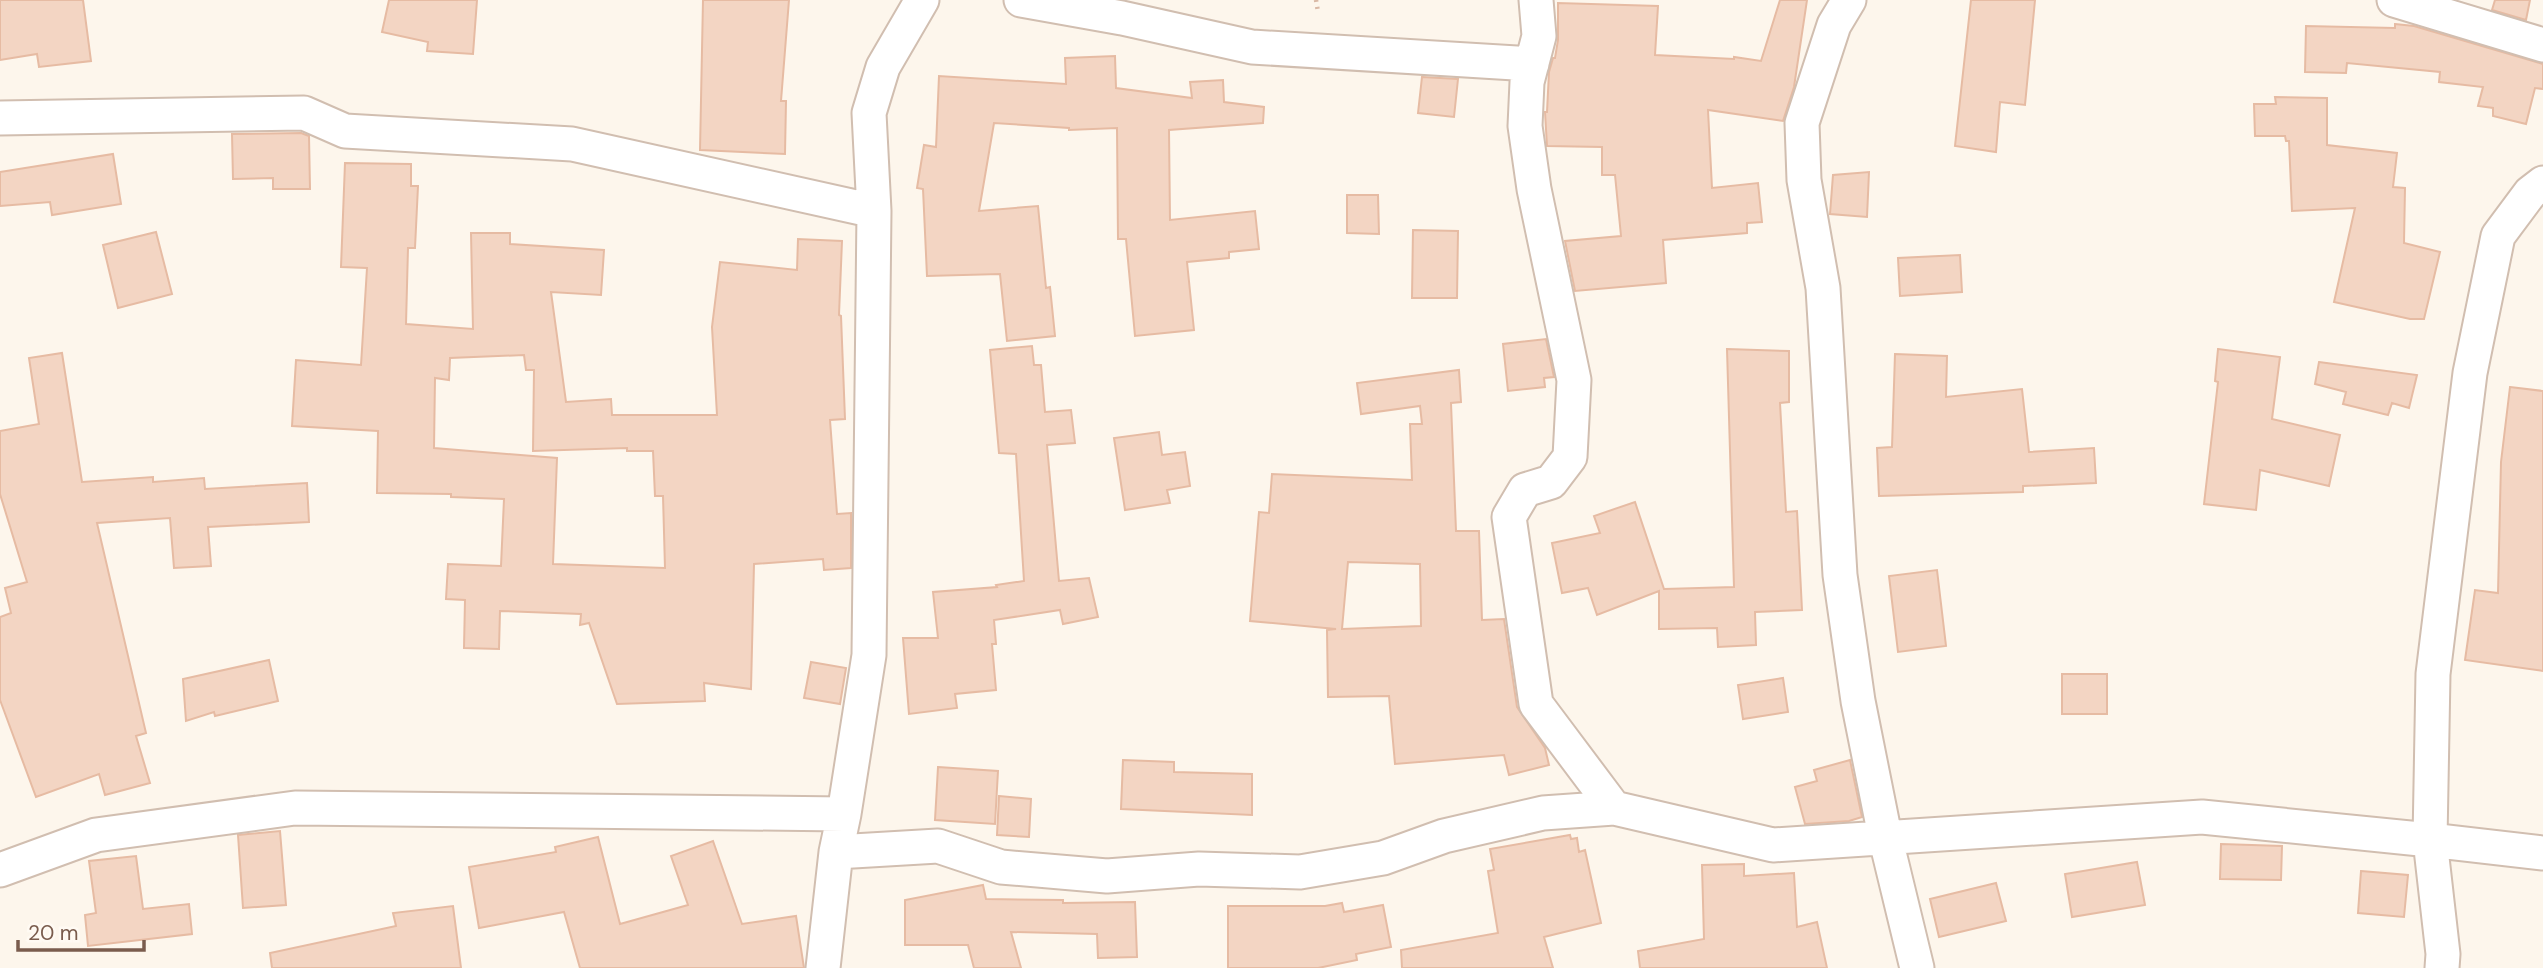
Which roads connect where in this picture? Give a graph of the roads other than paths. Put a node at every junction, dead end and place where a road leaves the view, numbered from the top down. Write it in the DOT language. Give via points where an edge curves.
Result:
graph roads {
  1 [pos="922,0"];
  2 [pos="1021,0"];
  3 [pos="1536,0"];
  4 [pos="1849,0"];
  5 [pos="2394,0"];
  6 [pos="2543,45"];
  7 [pos="1532,64"];
  8 [pos="0,118"];
  9 [pos="2543,183"];
  10 [pos="874,211"];
  11 [pos="1614,808"];
  12 [pos="844,814"];
  13 [pos="1885,836"];
  14 [pos="2430,839"];
  15 [pos="836,852"];
  16 [pos="2543,853"];
  17 [pos="0,870"];
  18 [pos="823,968"];
  19 [pos="1917,968"];
  20 [pos="2442,968"];
  1 -- 10 [label="street" via="883,67 869,113"];
  2 -- 7 [label="street" via="1252,47"];
  3 -- 7 [label="street" via="1539,36"];
  4 -- 13 [label="street" via="1834,25 1802,123 1804,180 1823,288 1840,575 1858,701"];
  5 -- 6 [label="street"];
  7 -- 11 [label="street" via="1525,126 1574,380 1573,406 1570,457 1551,482 1525,490 1509,517 1536,704"];
  8 -- 10 [label="street" via="304,113 345,131 572,144"];
  9 -- 14 [label="street" via="2498,236 2470,373 2433,674"];
  10 -- 12 [label="street" via="869,655"];
  11 -- 13 [label="street" via="1773,845"];
  11 -- 15 [label="street" via="1543,813 1444,836 1383,858 1300,872 1199,869 1107,876 1002,867 937,846"];
  12 -- 15 [label="street"];
  12 -- 17 [label="street" via="295,808 96,835"];
  13 -- 14 [label="street" via="2202,817"];
  13 -- 19 [label="street"];
  14 -- 16 [label="street"];
  14 -- 20 [label="street"];
  15 -- 18 [label="street"];
}
